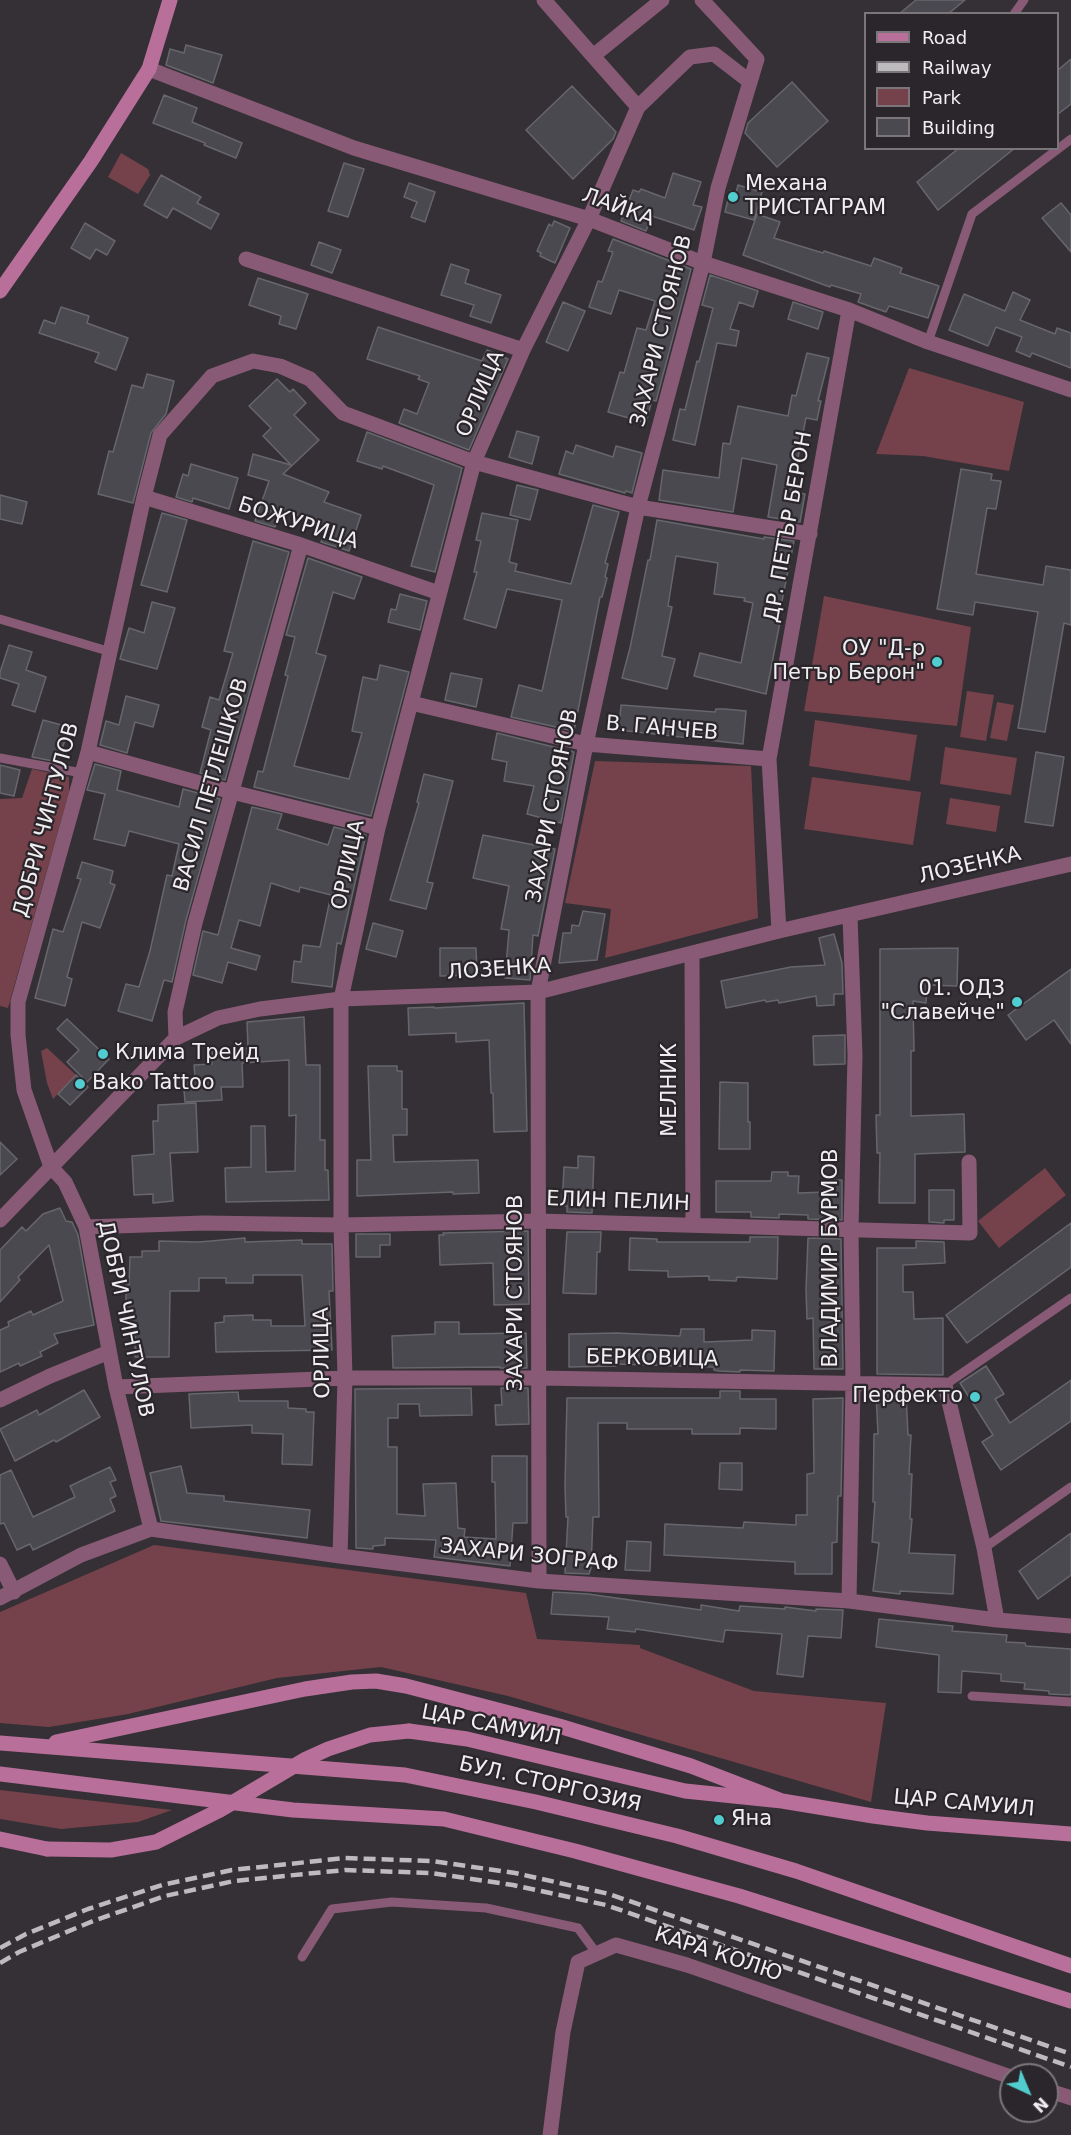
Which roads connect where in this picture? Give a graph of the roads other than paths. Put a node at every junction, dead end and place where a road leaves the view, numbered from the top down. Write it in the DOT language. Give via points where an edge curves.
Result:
graph roads {
  1 [pos="170,0"];
  2 [pos="544,0"];
  3 [pos="662,0"];
  4 [pos="702,0"];
  5 [pos="592,56"];
  6 [pos="149,69"];
  7 [pos="749,81"];
  8 [pos="639,107"];
  9 [pos="1071,139"];
  10 [pos="1059,148"];
  11 [pos="1056,150"];
  12 [pos="589,219"];
  13 [pos="246,259"];
  14 [pos="703,263"];
  15 [pos="0,291"];
  16 [pos="849,310"];
  17 [pos="928,342"];
  18 [pos="523,350"];
  19 [pos="1071,390"];
  20 [pos="474,462"];
  21 [pos="144,497"];
  22 [pos="638,507"];
  23 [pos="810,534"];
  24 [pos="301,545"];
  25 [pos="439,593"];
  26 [pos="0,619"];
  27 [pos="111,652"];
  28 [pos="411,703"];
  29 [pos="586,744"];
  30 [pos="88,752"];
  31 [pos="0,758"];
  32 [pos="769,759"];
  33 [pos="82,773"];
  34 [pos="232,792"];
  35 [pos="378,828"];
  36 [pos="1071,864"];
  37 [pos="850,916"];
  38 [pos="779,931"];
  39 [pos="692,954"];
  40 [pos="538,992"];
  41 [pos="341,999"];
  42 [pos="176,1038"];
  43 [pos="969,1162"];
  44 [pos="51,1167"];
  45 [pos="0,1220"];
  46 [pos="538,1221"];
  47 [pos="341,1225"];
  48 [pos="693,1225"];
  49 [pos="86,1227"];
  50 [pos="851,1231"];
  51 [pos="1071,1298"];
  52 [pos="109,1352"];
  53 [pos="345,1378"];
  54 [pos="539,1378"];
  55 [pos="854,1383"];
  56 [pos="945,1385"];
  57 [pos="116,1387"];
  58 [pos="0,1400"];
  59 [pos="1071,1487"];
  60 [pos="151,1529"];
  61 [pos="984,1548"];
  62 [pos="340,1556"];
  63 [pos="0,1564"];
  64 [pos="539,1581"];
  65 [pos="7,1595"];
  66 [pos="849,1601"];
  67 [pos="997,1620"];
  68 [pos="1071,1626"];
  69 [pos="972,1696"];
  70 [pos="1071,1702"];
  71 [pos="0,1743"];
  72 [pos="38,1746"];
  73 [pos="0,1774"];
  74 [pos="782,1801"];
  75 [pos="1071,1834"];
  76 [pos="0,1839"];
  77 [pos="597,1954"];
  78 [pos="302,1958"];
  79 [pos="1071,1966"];
  80 [pos="1071,2001"];
  81 [pos="999,2073"];
  82 [pos="550,2135"];
  1 -- 6 [label="street"];
  2 -- 5 [label="street"];
  3 -- 5 [label="street"];
  4 -- 7 [label="street, ЗАХАРИ СТОЯНОВ" via="757,58"];
  5 -- 8 [label="street"];
  6 -- 12 [label="street, ЛАЙКА" via="354,148"];
  6 -- 15 [label="street" via="91,161"];
  7 -- 8 [label="street" via="714,54 690,57"];
  7 -- 14 [label="street, ЗАХАРИ СТОЯНОВ" via="718,188"];
  8 -- 12 [label="street, ОРЛИЦА"];
  9 -- 10 [label="lane"];
  11 -- 17 [label="lane" via="972,214"];
  12 -- 14 [label="street, ЛАЙКА"];
  12 -- 18 [label="street, ОРЛИЦА"];
  13 -- 18 [label="street"];
  14 -- 16 [label="street, ЛАЙКА"];
  14 -- 22 [label="street, ЗАХАРИ СТОЯНОВ"];
  16 -- 17 [label="street, ЛАЙКА"];
  16 -- 23 [label="street, ДР. ПЕТЪР БЕРОН"];
  17 -- 19 [label="street, ЛАЙКА"];
  18 -- 20 [label="street, ОРЛИЦА"];
  20 -- 21 [label="street, ДОБРИ ЧИНТУЛОВ" via="343,413 310,379 280,366 252,361 212,376 160,435"];
  20 -- 22 [label="street"];
  20 -- 25 [label="street, ОРЛИЦА"];
  21 -- 24 [label="street, БОЖУРИЦА"];
  21 -- 27 [label="street, ДОБРИ ЧИНТУЛОВ"];
  22 -- 23 [label="street"];
  22 -- 29 [label="street, ЗАХАРИ СТОЯНОВ"];
  23 -- 32 [label="street, ДР. ПЕТЪР БЕРОН"];
  24 -- 25 [label="street, БОЖУРИЦА"];
  24 -- 34 [label="street, ВАСИЛ ПЕТЛЕШКОВ"];
  25 -- 28 [label="street, ОРЛИЦА"];
  26 -- 27 [label="lane"];
  27 -- 30 [label="street, ДОБРИ ЧИНТУЛОВ"];
  28 -- 29 [label="street, В. ГАНЧЕВ"];
  28 -- 35 [label="street, ОРЛИЦА"];
  29 -- 32 [label="street, В. ГАНЧЕВ"];
  29 -- 40 [label="street, ЗАХАРИ СТОЯНОВ"];
  30 -- 33 [label="street, ДОБРИ ЧИНТУЛОВ"];
  30 -- 34 [label="street"];
  31 -- 33 [label="lane"];
  32 -- 38 [label="street, ДР. ПЕТЪР БЕРОН"];
  33 -- 44 [label="street, ДОБРИ ЧИНТУЛОВ" via="18,1002 24,1090"];
  34 -- 35 [label="street"];
  34 -- 42 [label="street, ВАСИЛ ПЕТЛЕШКОВ" via="195,923 175,1012"];
  35 -- 41 [label="street, ОРЛИЦА"];
  36 -- 37 [label="street, ЛОЗЕНКА"];
  37 -- 38 [label="street, ЛОЗЕНКА"];
  37 -- 50 [label="street, ВЛАДИМИР БУРМОВ" via="855,1055"];
  38 -- 39 [label="street, ЛОЗЕНКА"];
  39 -- 40 [label="street, ЛОЗЕНКА"];
  39 -- 48 [label="street, МЕЛНИК"];
  40 -- 41 [label="street, ЛОЗЕНКА"];
  40 -- 46 [label="street, ЗАХАРИ СТОЯНОВ"];
  41 -- 42 [label="street, ЛОЗЕНКА" via="218,1018"];
  41 -- 47 [label="street, ОРЛИЦА"];
  42 -- 44 [label="street, ЛОЗЕНКА"];
  43 -- 50 [label="street, ЕЛИН ПЕЛИН" via="969,1233"];
  44 -- 45 [label="street, ЛОЗЕНКА"];
  44 -- 49 [label="street, ДОБРИ ЧИНТУЛОВ" via="65,1182"];
  46 -- 47 [label="street, ЕЛИН ПЕЛИН"];
  46 -- 48 [label="street, ЕЛИН ПЕЛИН"];
  46 -- 54 [label="street, ЗАХАРИ СТОЯНОВ"];
  47 -- 49 [label="street, ЕЛИН ПЕЛИН" via="204,1223"];
  47 -- 53 [label="street, ОРЛИЦА"];
  48 -- 50 [label="street, ЕЛИН ПЕЛИН"];
  49 -- 52 [label="street, ДОБРИ ЧИНТУЛОВ"];
  50 -- 55 [label="street, ВЛАДИМИР БУРМОВ"];
  51 -- 56 [label="lane"];
  52 -- 57 [label="street, ДОБРИ ЧИНТУЛОВ"];
  52 -- 58 [label="street"];
  53 -- 54 [label="street, БЕРКОВИЦА"];
  53 -- 57 [label="street, БЕРКОВИЦА"];
  53 -- 62 [label="street, ОРЛИЦА"];
  54 -- 55 [label="street, БЕРКОВИЦА"];
  54 -- 64 [label="street, ЗАХАРИ СТОЯНОВ"];
  55 -- 56 [label="street, БЕРКОВИЦА"];
  55 -- 66 [label="street, ВЛАДИМИР БУРМОВ"];
  56 -- 61 [label="street"];
  57 -- 60 [label="street, ДОБРИ ЧИНТУЛОВ"];
  59 -- 61 [label="lane"];
  60 -- 62 [label="street, ЗАХАРИ ЗОГРАФ"];
  60 -- 65 [label="street, ЗАХАРИ ЗОГРАФ" via="81,1556"];
  61 -- 67 [label="street"];
  62 -- 64 [label="street, ЗАХАРИ ЗОГРАФ"];
  63 -- 65 [label="street"];
  64 -- 66 [label="street, ЗАХАРИ ЗОГРАФ"];
  66 -- 67 [label="street, ЗАХАРИ ЗОГРАФ"];
  67 -- 68 [label="street, ЗАХАРИ ЗОГРАФ"];
  69 -- 70 [label="lane"];
  71 -- 72 [label="street, БУЛ. СТОРГОЗИЯ"];
  72 -- 74 [label="street, ЦАР САМУИЛ" via="305,1689 376,1681 559,1726 691,1766"];
  72 -- 79 [label="street, БУЛ. СТОРГОЗИЯ" via="405,1775 537,1802 677,1836 796,1871"];
  73 -- 80 [label="street" via="293,1810 444,1819 739,1896"];
  74 -- 75 [label="street, ЦАР САМУИЛ" via="927,1823"];
  74 -- 76 [label="street, ЦАР САМУИЛ, bridge" via="685,1791 467,1739 409,1731 370,1735 328,1749 156,1842 111,1850 47,1849"];
  77 -- 78 [label="lane" via="578,1928 486,1908 392,1902 332,1909"];
  77 -- 81 [label="street, КАРА КОЛЮ" via="616,1945 687,1965"];
  77 -- 82 [label="street, КАРА КОЛЮ" via="578,1962 563,2032"];
}
